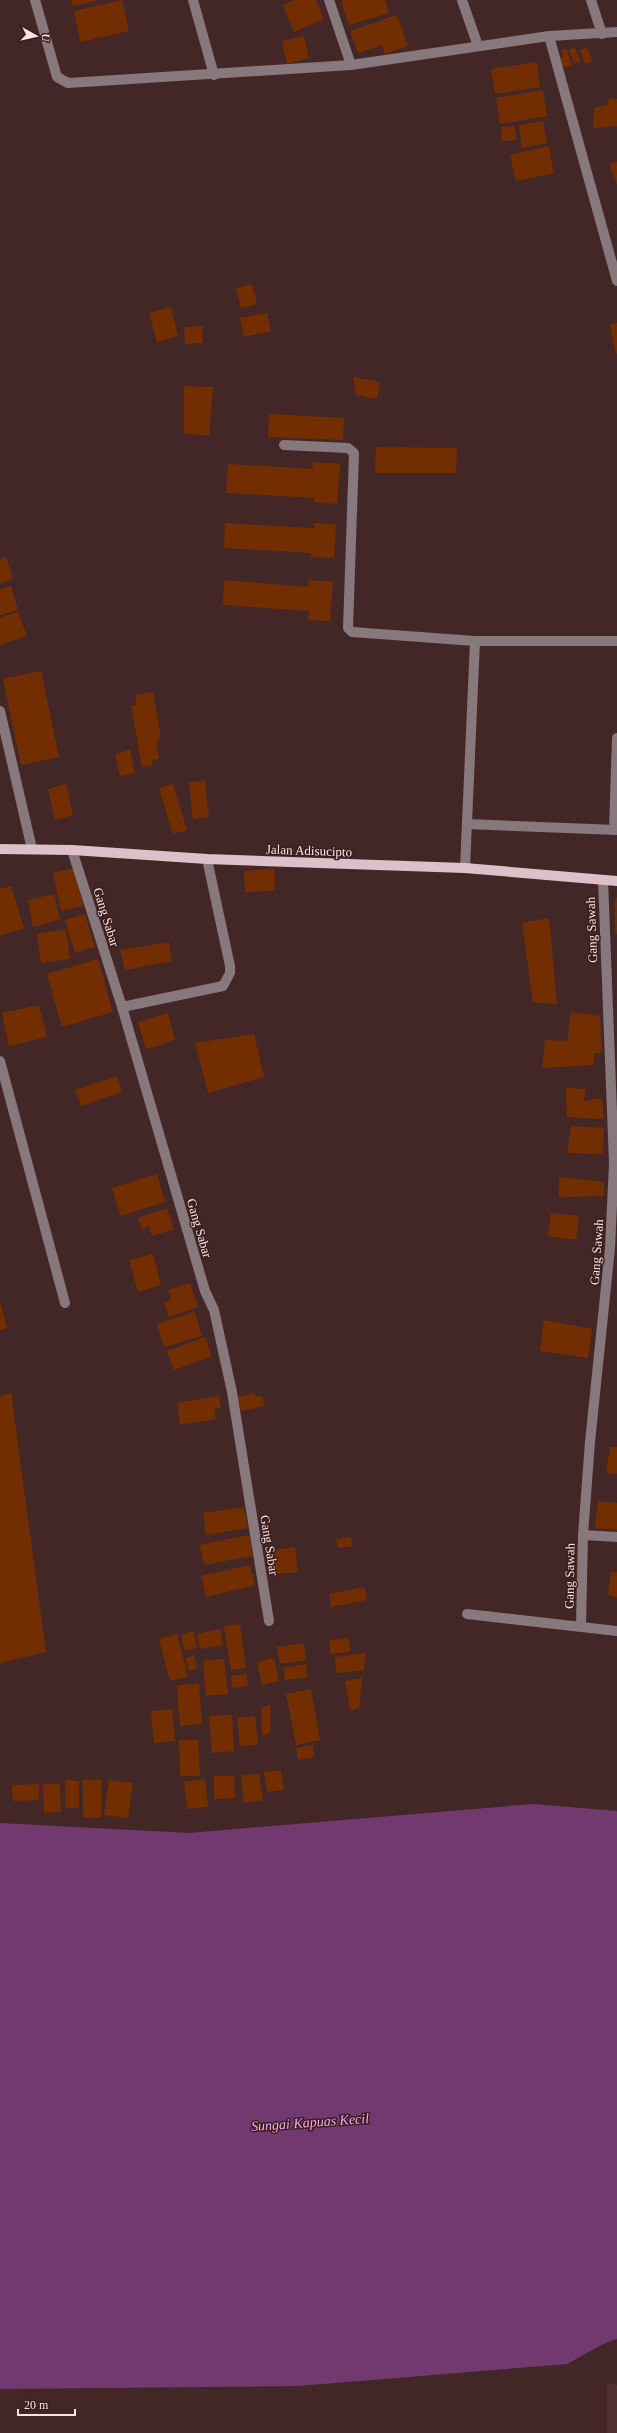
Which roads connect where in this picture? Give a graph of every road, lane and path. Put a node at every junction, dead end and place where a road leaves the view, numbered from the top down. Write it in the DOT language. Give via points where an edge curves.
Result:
graph roads {
  1 [pos="35,0"];
  2 [pos="193,0"];
  3 [pos="329,0"];
  4 [pos="462,0"];
  5 [pos="591,0"];
  6 [pos="617,32"];
  7 [pos="602,34"];
  8 [pos="549,36"];
  9 [pos="478,46"];
  10 [pos="352,65"];
  11 [pos="214,75"];
  12 [pos="617,281"];
  13 [pos="284,445"];
  14 [pos="475,641"];
  15 [pos="617,641"];
  16 [pos="0,711"];
  17 [pos="617,738"];
  18 [pos="467,824"];
  19 [pos="615,830"];
  20 [pos="0,849"];
  21 [pos="32,849"];
  22 [pos="72,850"];
  23 [pos="207,859"];
  24 [pos="465,868"];
  25 [pos="603,880"];
  26 [pos="617,881"];
  27 [pos="122,1007"];
  28 [pos="0,1061"];
  29 [pos="65,1303"];
  30 [pos="583,1534"];
  31 [pos="617,1536"];
  32 [pos="467,1614"];
  33 [pos="269,1621"];
  34 [pos="581,1626"];
  35 [pos="617,1631"];
  1 -- 11 [label="street" via="57,77 63,82"];
  2 -- 11 [label="street"];
  3 -- 10 [label="street"];
  4 -- 9 [label="street"];
  5 -- 7 [label="street"];
  6 -- 7 [label="street"];
  7 -- 8 [label="street"];
  8 -- 9 [label="street"];
  8 -- 12 [label="street"];
  9 -- 10 [label="street"];
  10 -- 11 [label="street"];
  13 -- 14 [label="street" via="348,448 354,453 348,628 356,634"];
  14 -- 15 [label="street"];
  14 -- 18 [label="street"];
  16 -- 21 [label="street"];
  17 -- 19 [label="street"];
  18 -- 19 [label="street"];
  18 -- 24 [label="street"];
  20 -- 21 [label="main road, Jalan Adisucipto"];
  21 -- 22 [label="main road, Jalan Adisucipto"];
  22 -- 23 [label="main road, Jalan Adisucipto"];
  22 -- 27 [label="street, Gang Sabar"];
  23 -- 24 [label="main road, Jalan Adisucipto"];
  23 -- 27 [label="street" via="230,966 227,981 223,986"];
  24 -- 25 [label="main road, Jalan Adisucipto"];
  25 -- 26 [label="main road, Jalan Adisucipto"];
  25 -- 30 [label="street, Gang Sawah" via="614,1163 610,1248"];
  27 -- 33 [label="street, Gang Sabar" via="205,1291 214,1310 232,1392"];
  28 -- 29 [label="street"];
  30 -- 31 [label="street"];
  30 -- 34 [label="street, Gang Sawah"];
  32 -- 34 [label="street"];
  34 -- 35 [label="street"];
}
